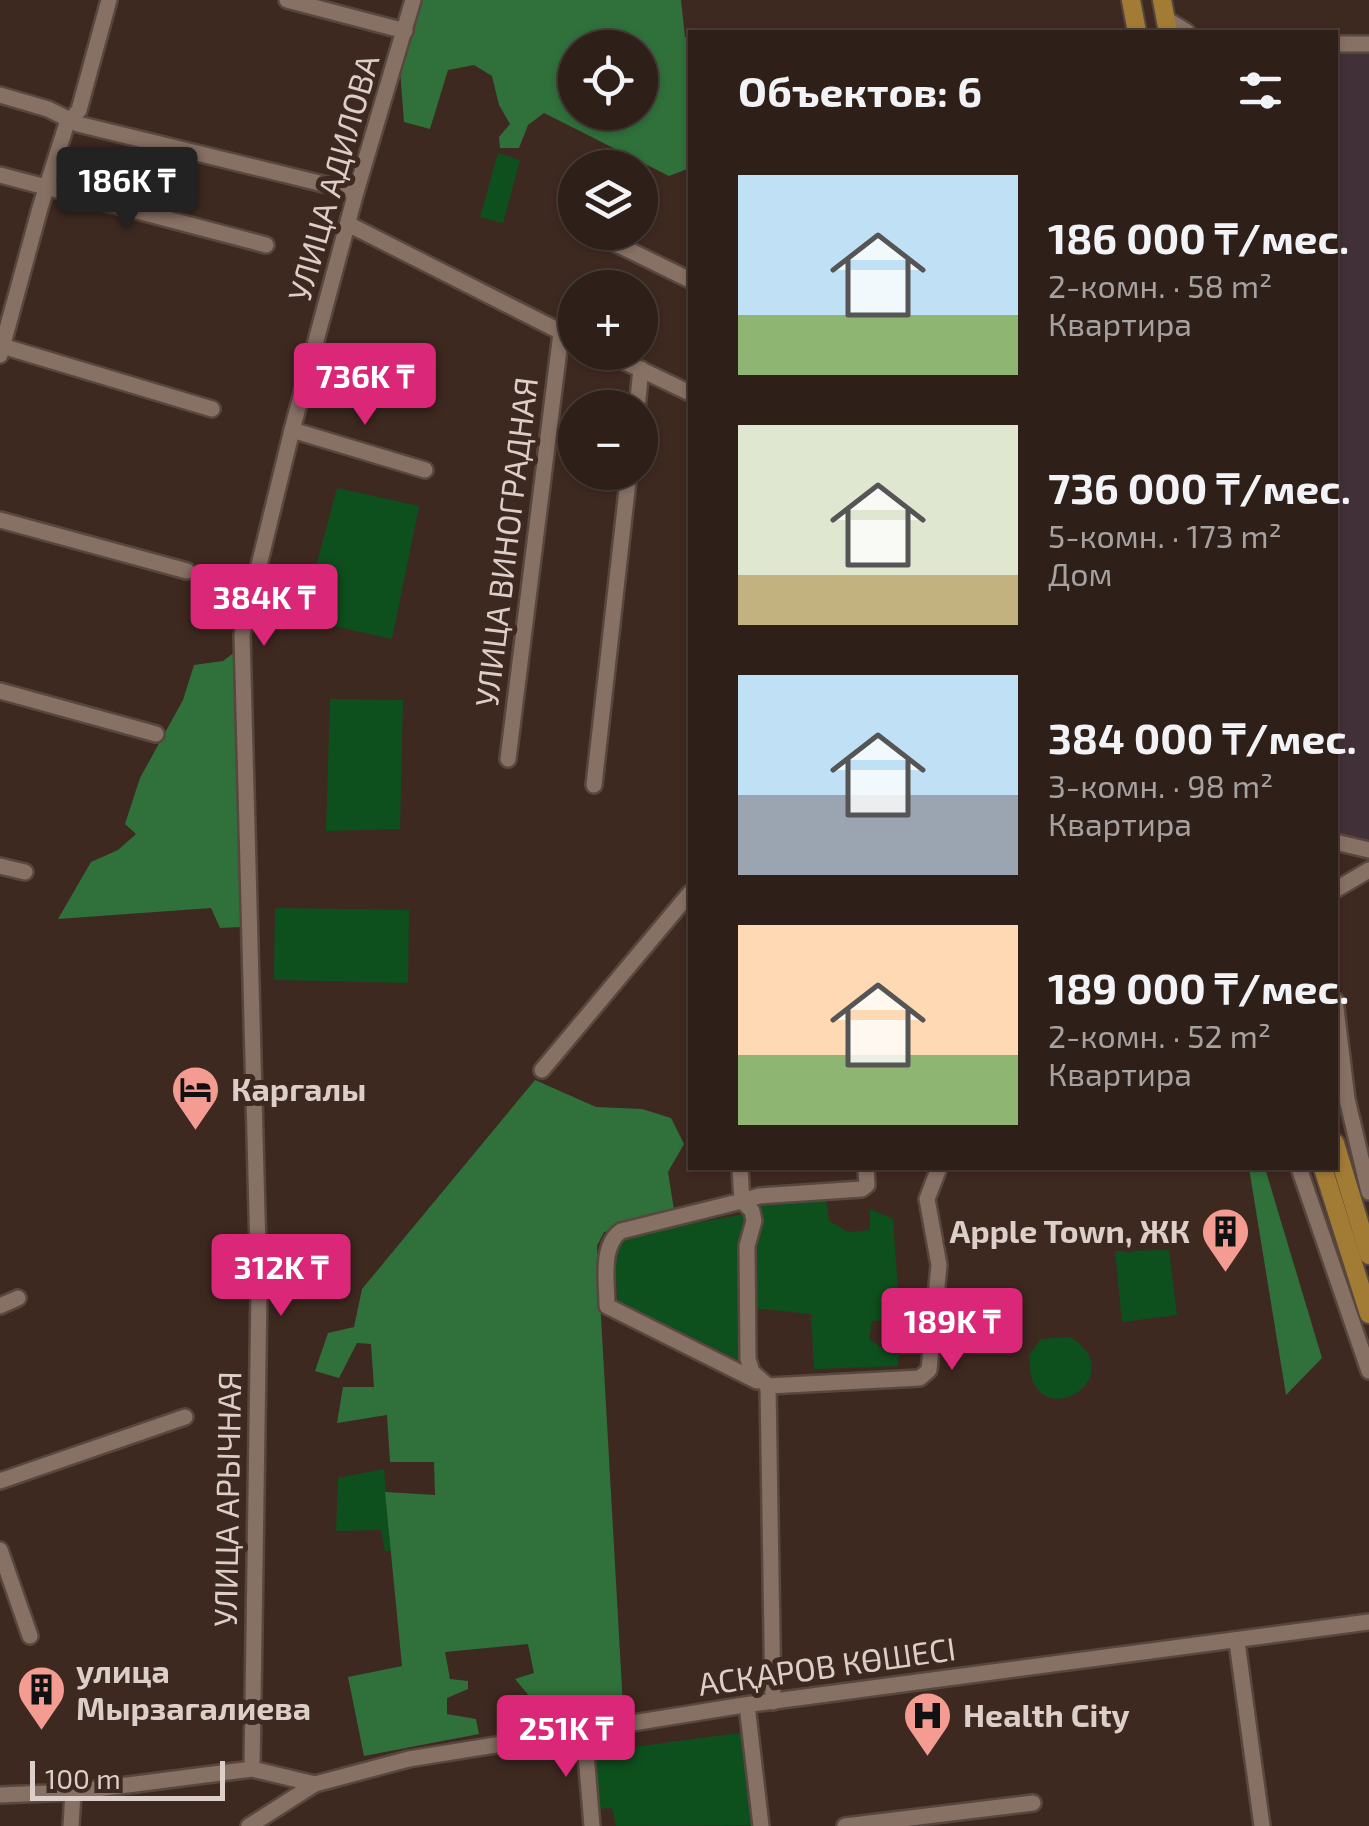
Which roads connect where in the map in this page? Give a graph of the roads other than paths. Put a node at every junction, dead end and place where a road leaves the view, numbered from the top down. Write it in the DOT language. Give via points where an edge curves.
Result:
graph roads {
  1 [pos="110,0"];
  2 [pos="287,0"];
  3 [pos="414,0"];
  4 [pos="1131,0"];
  5 [pos="1162,0"];
  6 [pos="1167,26"];
  7 [pos="1137,30"];
  8 [pos="405,31"];
  9 [pos="1338,44"];
  10 [pos="1369,44"];
  11 [pos="0,95"];
  12 [pos="72,120"];
  13 [pos="0,175"];
  14 [pos="46,187"];
  15 [pos="356,192"];
  16 [pos="348,224"];
  17 [pos="266,245"];
  18 [pos="629,250"];
  19 [pos="688,279"];
  20 [pos="558,331"];
  21 [pos="1,350"];
  22 [pos="563,370"];
  23 [pos="643,370"];
  24 [pos="688,392"];
  25 [pos="212,409"];
  26 [pos="292,430"];
  27 [pos="425,470"];
  28 [pos="627,490"];
  29 [pos="0,520"];
  30 [pos="187,571"];
  31 [pos="0,691"];
  32 [pos="156,734"];
  33 [pos="508,758"];
  34 [pos="594,785"];
  35 [pos="1338,843"];
  36 [pos="1369,850"];
  37 [pos="0,866"];
  38 [pos="247,870"];
  39 [pos="1369,870"];
  40 [pos="25,872"];
  41 [pos="1338,888"];
  42 [pos="688,895"];
  43 [pos="1338,1025"];
  44 [pos="1338,1045"];
  45 [pos="1342,1058"];
  46 [pos="542,1070"];
  47 [pos="1338,1153"];
  48 [pos="740,1170"];
  49 [pos="866,1170"];
  50 [pos="938,1170"];
  51 [pos="1300,1170"];
  52 [pos="1324,1170"];
  53 [pos="1369,1192"];
  54 [pos="742,1201"];
  55 [pos="1369,1255"];
  56 [pos="18,1298"];
  57 [pos="0,1306"];
  58 [pos="1369,1314"];
  59 [pos="1369,1371"];
  60 [pos="768,1386"];
  61 [pos="185,1417"];
  62 [pos="0,1481"];
  63 [pos="0,1550"];
  64 [pos="1369,1622"];
  65 [pos="30,1636"];
  66 [pos="1237,1642"];
  67 [pos="774,1702"];
  68 [pos="747,1705"];
  69 [pos="584,1731"];
  70 [pos="252,1769"];
  71 [pos="314,1784"];
  72 [pos="73,1792"];
  73 [pos="0,1796"];
  74 [pos="1033,1804"];
  75 [pos="962,1819"];
  76 [pos="71,1826"];
  77 [pos="248,1826"];
  78 [pos="592,1826"];
  79 [pos="761,1826"];
  80 [pos="845,1826"];
  81 [pos="1262,1826"];
  1 -- 12 [label="street"];
  2 -- 8 [label="street"];
  3 -- 8 [label="street, УЛИЦА АДИЛОВА"];
  4 -- 7 [label="main road"];
  5 -- 6 [label="main road"];
  8 -- 15 [label="street, УЛИЦА АДИЛОВА"];
  9 -- 10 [label="street"];
  11 -- 12 [label="street"];
  12 -- 14 [label="street"];
  12 -- 15 [label="street"];
  13 -- 14 [label="street"];
  14 -- 17 [label="street"];
  14 -- 21 [label="street"];
  15 -- 16 [label="street, УЛИЦА АДИЛОВА"];
  16 -- 20 [label="street"];
  16 -- 26 [label="street, УЛИЦА АДИЛОВА"];
  18 -- 19 [label="street"];
  21 -- 25 [label="street"];
  22 -- 33 [label="street, УЛИЦА ВИНОГРАДНАЯ"];
  23 -- 24 [label="street"];
  26 -- 27 [label="street"];
  26 -- 38 [label="street, УЛИЦА АДИЛОВА" via="242,634"];
  28 -- 34 [label="street"];
  29 -- 30 [label="street"];
  31 -- 32 [label="street"];
  35 -- 36 [label="street"];
  37 -- 40 [label="street"];
  38 -- 70 [label="street, УЛИЦА АРЫЧНАЯ" via="259,1290"];
  39 -- 41 [label="street"];
  42 -- 46 [label="street"];
  43 -- 45 [label="street"];
  44 -- 45 [label="street"];
  45 -- 53 [label="street"];
  47 -- 55 [label="main road"];
  48 -- 54 [label="street"];
  49 -- 54 [label="street" via="862,1189"];
  50 -- 60 [label="street" via="927,1199 939,1266 930,1370 920,1378"];
  51 -- 59 [label="street"];
  52 -- 58 [label="main road"];
  54 -- 60 [label="street" via="754,1221 747,1246 748,1359"];
  54 -- 60 [label="street" via="612,1237 607,1306"];
  56 -- 57 [label="street"];
  60 -- 67 [label="street"];
  61 -- 62 [label="street"];
  63 -- 65 [label="street"];
  64 -- 66 [label="street, АСҚАРОВ КӨШЕСІ"];
  66 -- 67 [label="street, АСҚАРОВ КӨШЕСІ"];
  66 -- 81 [label="street"];
  67 -- 68 [label="street, АСҚАРОВ КӨШЕСІ"];
  68 -- 69 [label="street, АСҚАРОВ КӨШЕСІ"];
  68 -- 79 [label="street"];
  69 -- 71 [label="street, АСҚАРОВ КӨШЕСІ" via="409,1759"];
  69 -- 78 [label="street"];
  70 -- 71 [label="street"];
  70 -- 72 [label="street"];
  71 -- 77 [label="street, АСҚАРОВ КӨШЕСІ"];
  72 -- 73 [label="street"];
  72 -- 76 [label="street"];
  74 -- 75 [label="street"];
  75 -- 80 [label="street"];
}
